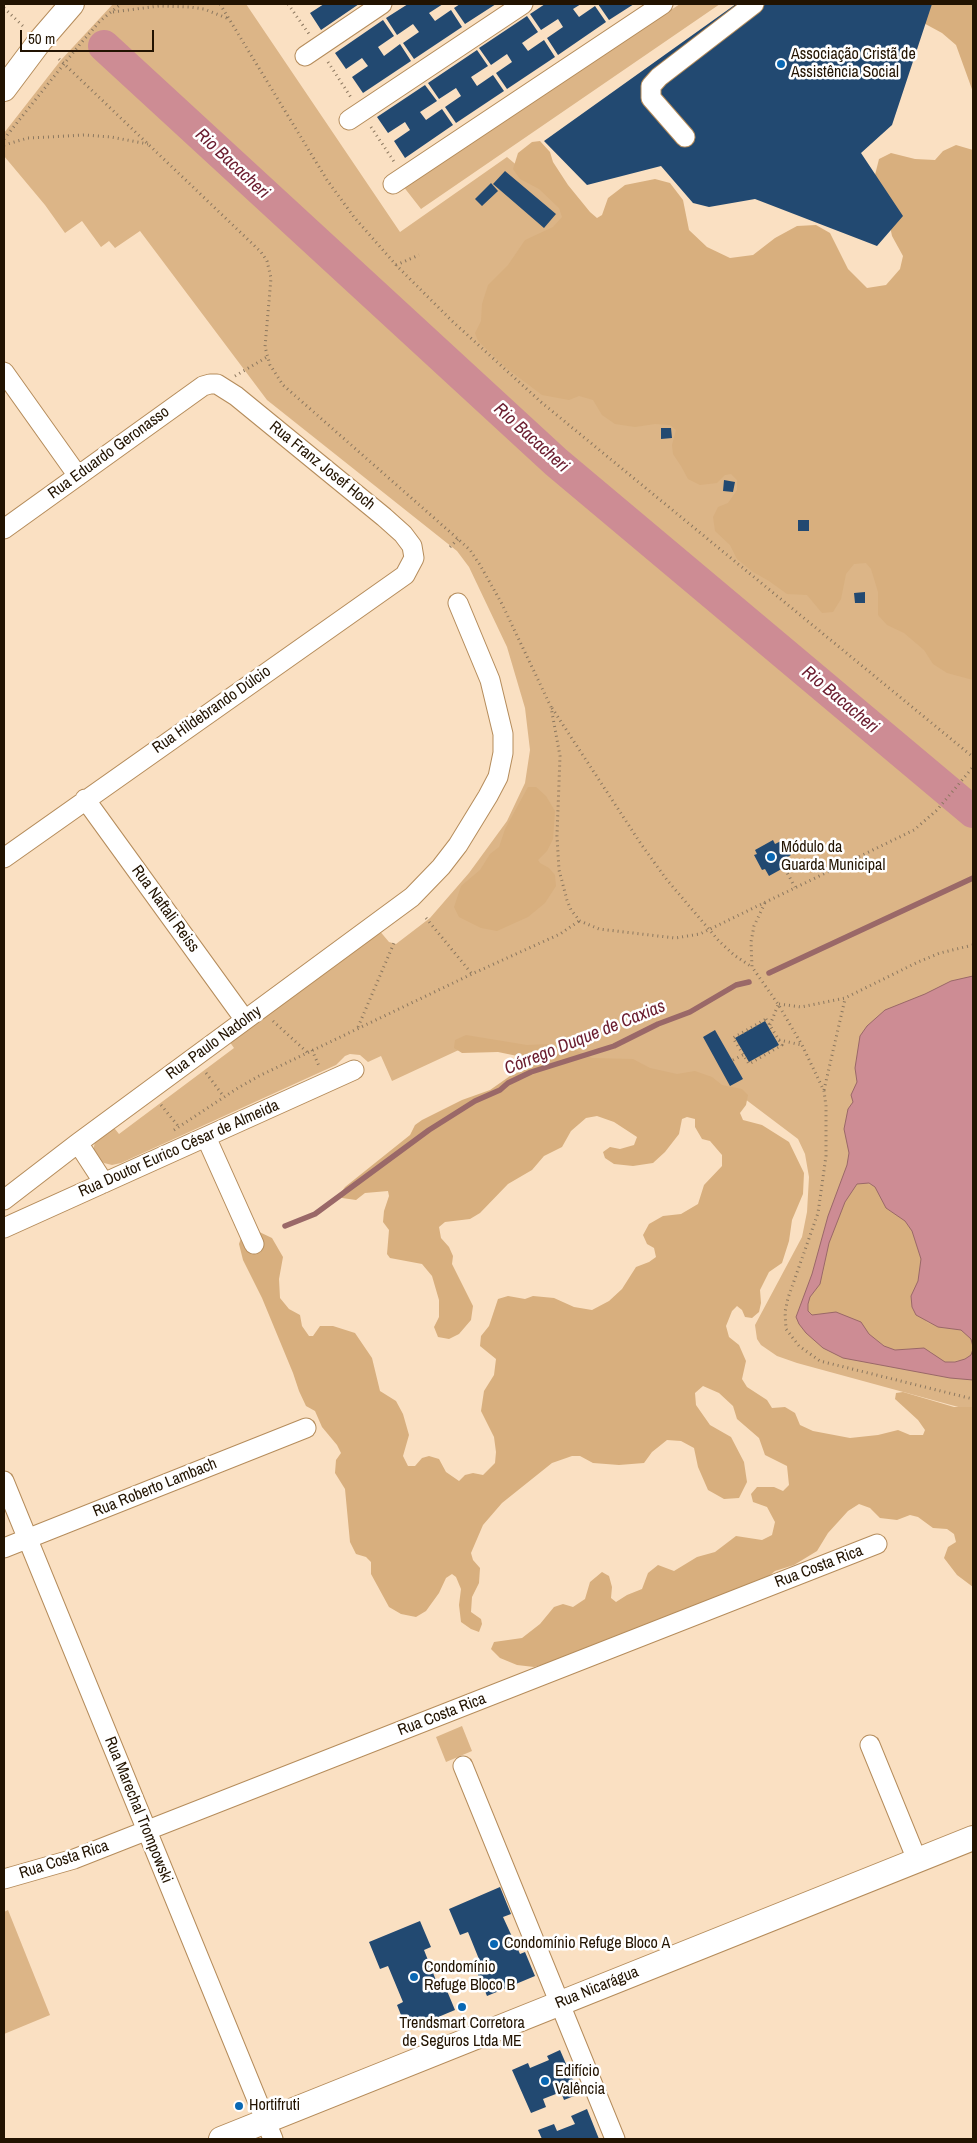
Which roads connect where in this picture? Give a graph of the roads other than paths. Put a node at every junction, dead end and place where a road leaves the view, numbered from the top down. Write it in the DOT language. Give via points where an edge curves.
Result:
graph roads {
  1 [pos="72,4"];
  2 [pos="382,4"];
  3 [pos="523,4"];
  4 [pos="663,4"];
  5 [pos="754,4"];
  6 [pos="30,45"];
  7 [pos="311,52"];
  8 [pos="4,70"];
  9 [pos="4,89"];
  10 [pos="355,116"];
  11 [pos="684,137"];
  12 [pos="399,180"];
  13 [pos="4,372"];
  14 [pos="224,381"];
  15 [pos="78,476"];
  16 [pos="4,529"];
  17 [pos="414,558"];
  18 [pos="458,603"];
  19 [pos="85,799"];
  20 [pos="4,858"];
  21 [pos="246,1020"];
  22 [pos="354,1070"];
  23 [pos="206,1137"];
  24 [pos="78,1143"];
  25 [pos="104,1183"];
  26 [pos="4,1200"];
  27 [pos="4,1228"];
  28 [pos="254,1244"];
  29 [pos="306,1428"];
  30 [pos="4,1480"];
  31 [pos="27,1538"];
  32 [pos="878,1544"];
  33 [pos="4,1548"];
  34 [pos="870,1745"];
  35 [pos="463,1766"];
  36 [pos="147,1831"];
  37 [pos="973,1838"];
  38 [pos="917,1860"];
  39 [pos="4,1879"];
  40 [pos="560,2003"];
  41 [pos="269,2130"];
  42 [pos="221,2139"];
  43 [pos="615,2139"];
  1 -- 6 [label="main road"];
  2 -- 7 [label="street"];
  3 -- 10 [label="street"];
  4 -- 12 [label="street"];
  5 -- 11 [label="street" via="651,86 651,98"];
  6 -- 8 [label="street"];
  6 -- 9 [label="main road"];
  13 -- 15 [label="street"];
  14 -- 15 [label="street, Rua Eduardo Geronasso" via="203,386"];
  14 -- 17 [label="street, Rua Franz Josef Hoch" via="236,396 403,534 412,546"];
  15 -- 16 [label="street, Rua Eduardo Geronasso"];
  17 -- 19 [label="street, Rua Hildebrando Dúlcio" via="405,575"];
  18 -- 21 [label="street, Rua Paulo Nadolny" via="490,680 503,734 498,777 458,845 424,886"];
  19 -- 20 [label="street, Rua Hildebrando Dúlcio"];
  19 -- 21 [label="street, Rua Naftali Reiss"];
  21 -- 24 [label="street, Rua Paulo Nadolny"];
  22 -- 23 [label="street, Rua Doutor Eurico César de Almeida"];
  23 -- 25 [label="street, Rua Doutor Eurico César de Almeida"];
  23 -- 28 [label="street"];
  24 -- 25 [label="street"];
  24 -- 26 [label="street, Rua Paulo Nadolny"];
  25 -- 27 [label="street, Rua Doutor Eurico César de Almeida"];
  29 -- 31 [label="street, Rua Roberto Lambach"];
  30 -- 31 [label="street, Rua Marechal Trompowski"];
  31 -- 33 [label="street, Rua Roberto Lambach"];
  31 -- 36 [label="street, Rua Marechal Trompowski"];
  32 -- 36 [label="street, Rua Costa Rica"];
  34 -- 38 [label="street"];
  35 -- 40 [label="street"];
  36 -- 39 [label="street, Rua Costa Rica" via="74,1859"];
  36 -- 41 [label="street, Rua Marechal Trompowski"];
  37 -- 38 [label="main road, Rua Nicarágua"];
  38 -- 40 [label="main road, Rua Nicarágua"];
  40 -- 41 [label="main road, Rua Nicarágua"];
  40 -- 43 [label="street"];
  41 -- 42 [label="main road, Rua Nicarágua"];
}
